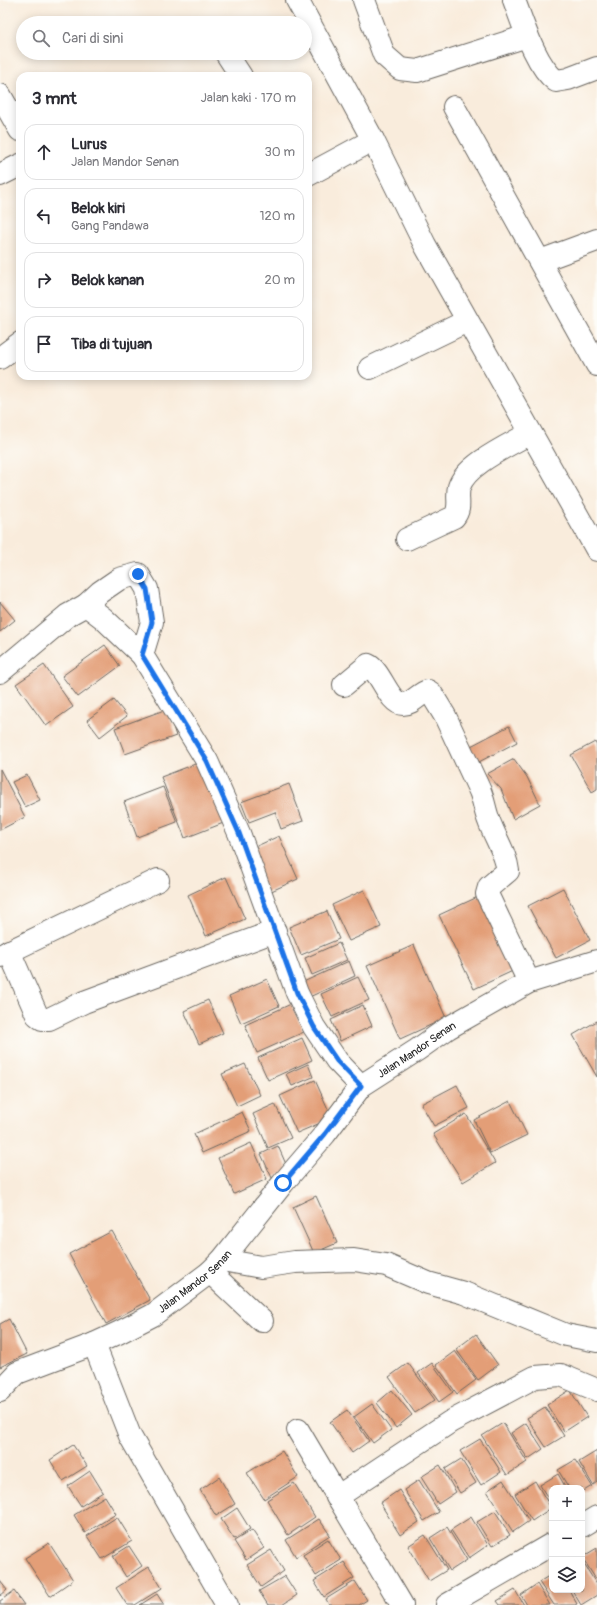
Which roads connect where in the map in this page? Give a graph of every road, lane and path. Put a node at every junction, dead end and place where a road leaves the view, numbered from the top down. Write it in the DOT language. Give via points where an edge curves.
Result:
graph roads {
  1 [pos="297,0"];
  2 [pos="364,0"];
  3 [pos="514,0"];
  4 [pos="306,16"];
  5 [pos="312,27"];
  6 [pos="527,36"];
  7 [pos="231,60"];
  8 [pos="597,68"];
  9 [pos="238,72"];
  10 [pos="0,94"];
  11 [pos="454,107"];
  12 [pos="16,123"];
  13 [pos="374,140"];
  14 [pos="16,167"];
  15 [pos="312,173"];
  16 [pos="0,175"];
  17 [pos="597,240"];
  18 [pos="540,261"];
  19 [pos="467,321"];
  20 [pos="16,346"];
  21 [pos="0,358"];
  22 [pos="597,365"];
  23 [pos="370,368"];
  24 [pos="530,433"];
  25 [pos="407,539"];
  26 [pos="597,550"];
  27 [pos="86,605"];
  28 [pos="142,655"];
  29 [pos="0,672"];
  30 [pos="344,685"];
  31 [pos="158,880"];
  32 [pos="276,931"];
  33 [pos="5,954"];
  34 [pos="597,961"];
  35 [pos="529,982"];
  36 [pos="361,1086"];
  37 [pos="216,1266"];
  38 [pos="262,1320"];
  39 [pos="597,1341"];
  40 [pos="94,1344"];
  41 [pos="597,1390"];
  42 [pos="0,1391"];
  43 [pos="298,1430"];
  44 [pos="337,1497"];
  45 [pos="597,1517"];
  46 [pos="585,1524"];
  47 [pos="549,1546"];
  48 [pos="227,1605"];
  49 [pos="402,1605"];
  50 [pos="447,1605"];
  1 -- 4 [label="street"];
  2 -- 6 [label="street" via="384,55 400,69 417,71"];
  3 -- 6 [label="street"];
  5 -- 13 [label="street"];
  6 -- 8 [label="street" via="549,75 556,81"];
  7 -- 9 [label="street"];
  10 -- 12 [label="street"];
  11 -- 18 [label="street"];
  13 -- 15 [label="street"];
  13 -- 19 [label="street" via="425,245"];
  14 -- 16 [label="street"];
  17 -- 18 [label="street"];
  18 -- 22 [label="street"];
  19 -- 23 [label="street"];
  19 -- 24 [label="street"];
  20 -- 21 [label="street"];
  24 -- 25 [label="street" via="474,466 464,477 459,487 458,513 454,517"];
  24 -- 26 [label="street"];
  27 -- 28 [label="street"];
  27 -- 28 [label="street" via="120,579 138,574 147,589 152,622"];
  27 -- 29 [label="street" via="68,615"];
  28 -- 32 [label="street" via="207,761 239,833"];
  30 -- 35 [label="street" via="368,665 376,671 398,703 411,702 428,691 431,693 445,716 480,791 489,821 507,862 508,871 489,887 487,894"];
  31 -- 33 [label="street"];
  32 -- 33 [label="street" via="84,1002 49,1019 42,1019 37,1015"];
  32 -- 36 [label="street" via="297,993 314,1027 337,1061"];
  34 -- 35 [label="street, Jalan Mandor Senan"];
  35 -- 36 [label="street, Jalan Mandor Senan" via="448,1028"];
  36 -- 37 [label="street, Jalan Mandor Senan" via="325,1134"];
  37 -- 38 [label="street"];
  37 -- 39 [label="street" via="261,1267 295,1262 354,1260 386,1264 428,1283 464,1293 566,1335"];
  37 -- 40 [label="street, Jalan Mandor Senan" via="153,1315"];
  40 -- 42 [label="street, Jalan Mandor Senan" via="17,1373"];
  40 -- 48 [label="street" via="130,1436"];
  41 -- 44 [label="street" via="561,1375 535,1377 450,1422"];
  43 -- 44 [label="street"];
  44 -- 49 [label="street"];
  45 -- 46 [label="street"];
  47 -- 50 [label="street"];
}
